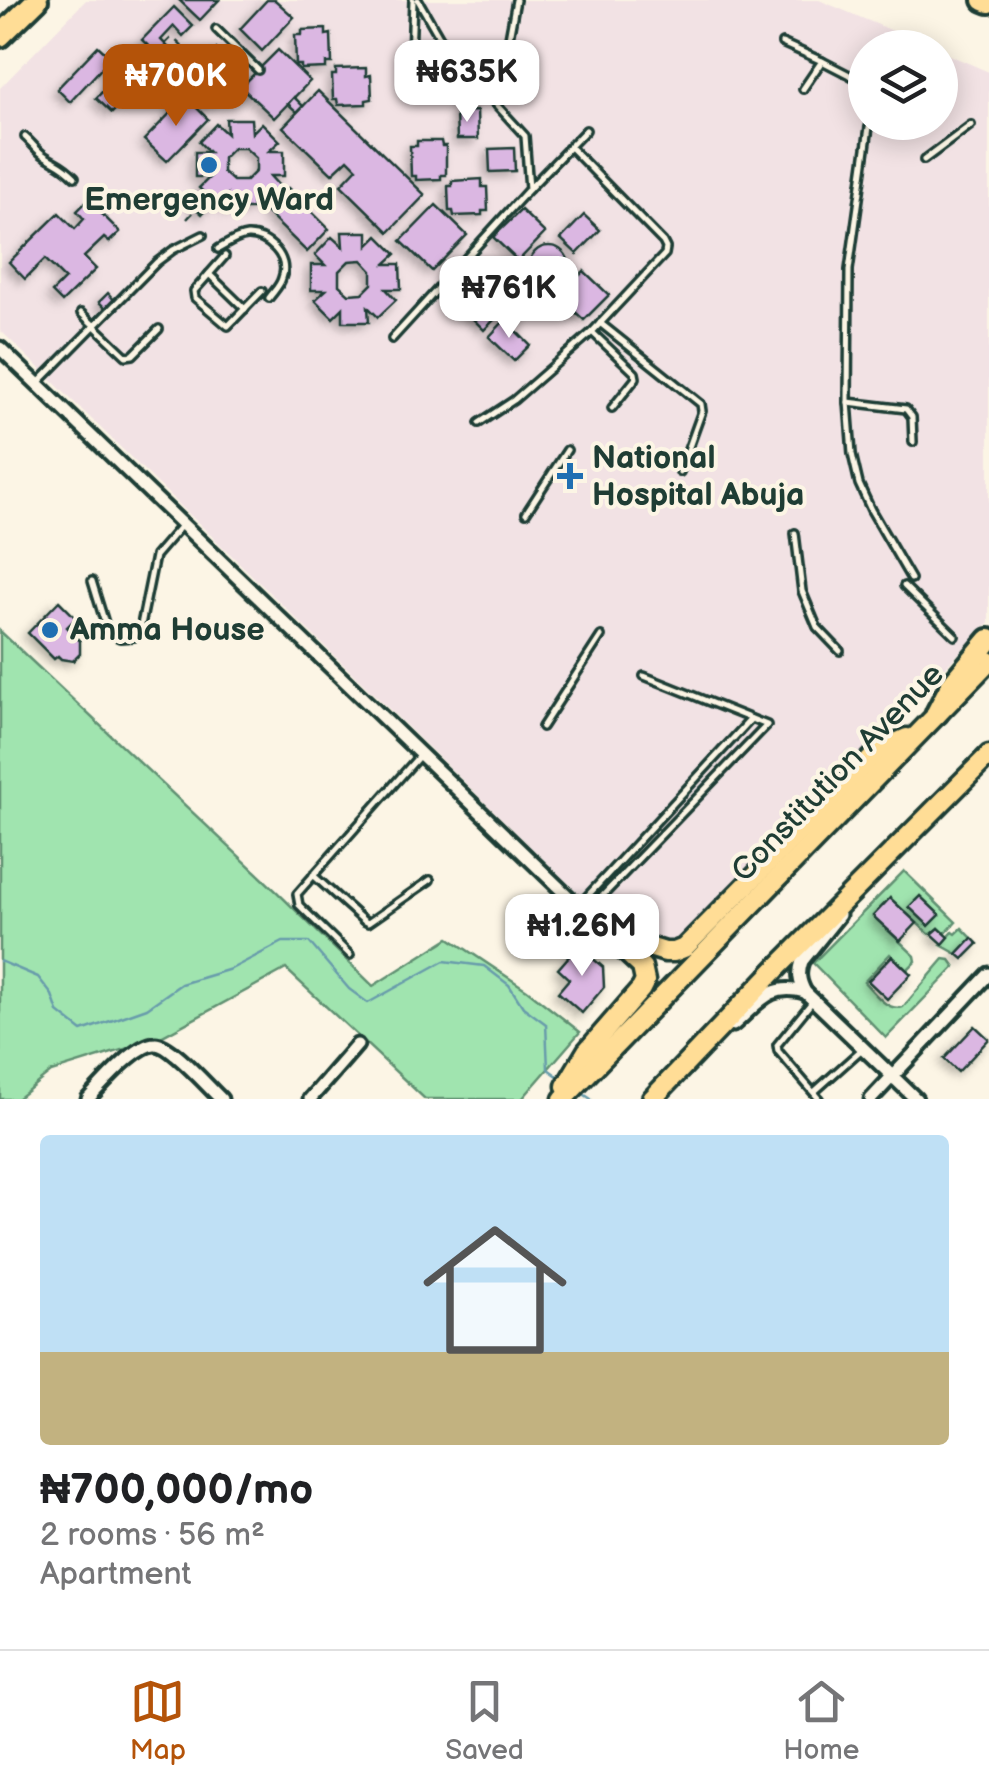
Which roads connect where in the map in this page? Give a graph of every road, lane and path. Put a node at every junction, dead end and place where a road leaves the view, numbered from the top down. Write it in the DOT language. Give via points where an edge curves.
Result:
graph roads {
  1 [pos="36,0"];
  2 [pos="416,0"];
  3 [pos="516,0"];
  4 [pos="216,29"];
  5 [pos="0,36"];
  6 [pos="782,43"];
  7 [pos="165,44"];
  8 [pos="192,55"];
  9 [pos="822,61"];
  10 [pos="258,70"];
  11 [pos="848,74"];
  12 [pos="410,84"];
  13 [pos="804,89"];
  14 [pos="497,102"];
  15 [pos="970,125"];
  16 [pos="586,130"];
  17 [pos="25,137"];
  18 [pos="867,140"];
  19 [pos="570,147"];
  20 [pos="924,160"];
  21 [pos="74,176"];
  22 [pos="528,189"];
  23 [pos="208,196"];
  24 [pos="186,219"];
  25 [pos="203,234"];
  26 [pos="218,249"];
  27 [pos="225,256"];
  28 [pos="209,274"];
  29 [pos="262,291"];
  30 [pos="269,298"];
  31 [pos="246,308"];
  32 [pos="80,313"];
  33 [pos="600,323"];
  34 [pos="94,325"];
  35 [pos="158,329"];
  36 [pos="592,332"];
  37 [pos="392,339"];
  38 [pos="0,348"];
  39 [pos="37,384"];
  40 [pos="848,402"];
  41 [pos="612,408"];
  42 [pos="480,423"];
  43 [pos="913,442"];
  44 [pos="567,450"];
  45 [pos="680,472"];
  46 [pos="526,512"];
  47 [pos="182,525"];
  48 [pos="795,533"];
  49 [pos="911,579"];
  50 [pos="92,582"];
  51 [pos="904,586"];
  52 [pos="601,636"];
  53 [pos="955,636"];
  54 [pos="989,640"];
  55 [pos="840,651"];
  56 [pos="989,660"];
  57 [pos="644,676"];
  58 [pos="937,713"];
  59 [pos="751,719"];
  60 [pos="542,726"];
  61 [pos="917,734"];
  62 [pos="420,755"];
  63 [pos="989,755"];
  64 [pos="312,875"];
  65 [pos="430,880"];
  66 [pos="854,892"];
  67 [pos="581,910"];
  68 [pos="607,934"];
  69 [pos="350,955"];
  70 [pos="989,974"];
  71 [pos="809,996"];
  72 [pos="625,1022"];
  73 [pos="708,1042"];
  74 [pos="357,1046"];
  75 [pos="863,1048"];
  76 [pos="892,1076"];
  77 [pos="814,1092"];
  78 [pos="88,1099"];
  79 [pos="222,1099"];
  80 [pos="310,1099"];
  81 [pos="561,1099"];
  82 [pos="652,1099"];
  83 [pos="820,1099"];
  84 [pos="871,1099"];
  85 [pos="916,1099"];
  1 -- 5 [label="highway"];
  2 -- 12 [label="lane"];
  2 -- 14 [label="lane" via="448,52"];
  3 -- 14 [label="lane"];
  4 -- 10 [label="lane"];
  6 -- 9 [label="lane"];
  7 -- 8 [label="path" via="172,37"];
  9 -- 11 [label="lane"];
  9 -- 13 [label="lane"];
  14 -- 22 [label="lane" via="525,136"];
  15 -- 20 [label="lane"];
  16 -- 19 [label="lane"];
  17 -- 21 [label="lane"];
  18 -- 40 [label="lane" via="848,270"];
  19 -- 22 [label="lane"];
  19 -- 33 [label="lane" via="666,248"];
  22 -- 37 [label="lane"];
  23 -- 24 [label="path"];
  25 -- 34 [label="lane" via="157,262"];
  26 -- 30 [label="lane" via="244,236 268,242 283,260 284,277"];
  27 -- 28 [label="lane"];
  28 -- 31 [label="lane"];
  28 -- 31 [label="lane" via="195,298 224,325"];
  29 -- 31 [label="lane"];
  32 -- 34 [label="lane"];
  33 -- 36 [label="lane"];
  33 -- 45 [label="lane" via="701,404"];
  34 -- 35 [label="lane" via="130,357"];
  34 -- 39 [label="lane"];
  36 -- 41 [label="lane" via="635,373"];
  36 -- 42 [label="lane"];
  38 -- 39 [label="street"];
  39 -- 47 [label="street"];
  40 -- 43 [label="lane" via="906,409"];
  40 -- 49 [label="lane" via="859,484"];
  44 -- 46 [label="lane"];
  47 -- 50 [label="lane" via="155,556 134,636 108,633"];
  47 -- 62 [label="street"];
  48 -- 55 [label="lane" via="802,591 817,627"];
  51 -- 53 [label="lane"];
  52 -- 60 [label="lane"];
  54 -- 58 [label="highway"];
  56 -- 58 [label="main road, Constitution Avenue"];
  57 -- 59 [label="lane"];
  58 -- 61 [label="main road, Constitution Avenue"];
  59 -- 67 [label="lane"];
  59 -- 67 [label="lane" via="767,725"];
  61 -- 68 [label="main road" via="873,757 684,948 665,952"];
  61 -- 72 [label="main road, Constitution Avenue"];
  62 -- 64 [label="lane"];
  62 -- 67 [label="street"];
  63 -- 66 [label="main road"];
  64 -- 65 [label="lane" via="368,923"];
  64 -- 69 [label="lane" via="296,900"];
  66 -- 71 [label="street" via="802,960 800,982"];
  66 -- 73 [label="main road"];
  67 -- 68 [label="street"];
  68 -- 72 [label="main road" via="644,972"];
  70 -- 76 [label="street"];
  71 -- 73 [label="street" via="772,991"];
  71 -- 75 [label="street"];
  71 -- 77 [label="lane" via="777,1046"];
  72 -- 81 [label="main road, Constitution Avenue"];
  73 -- 82 [label="main road"];
  74 -- 80 [label="street"];
  75 -- 76 [label="street"];
  75 -- 77 [label="lane"];
  76 -- 84 [label="street"];
  76 -- 85 [label="street"];
  77 -- 83 [label="lane"];
  78 -- 79 [label="street" via="127,1060 155,1044"];
}
